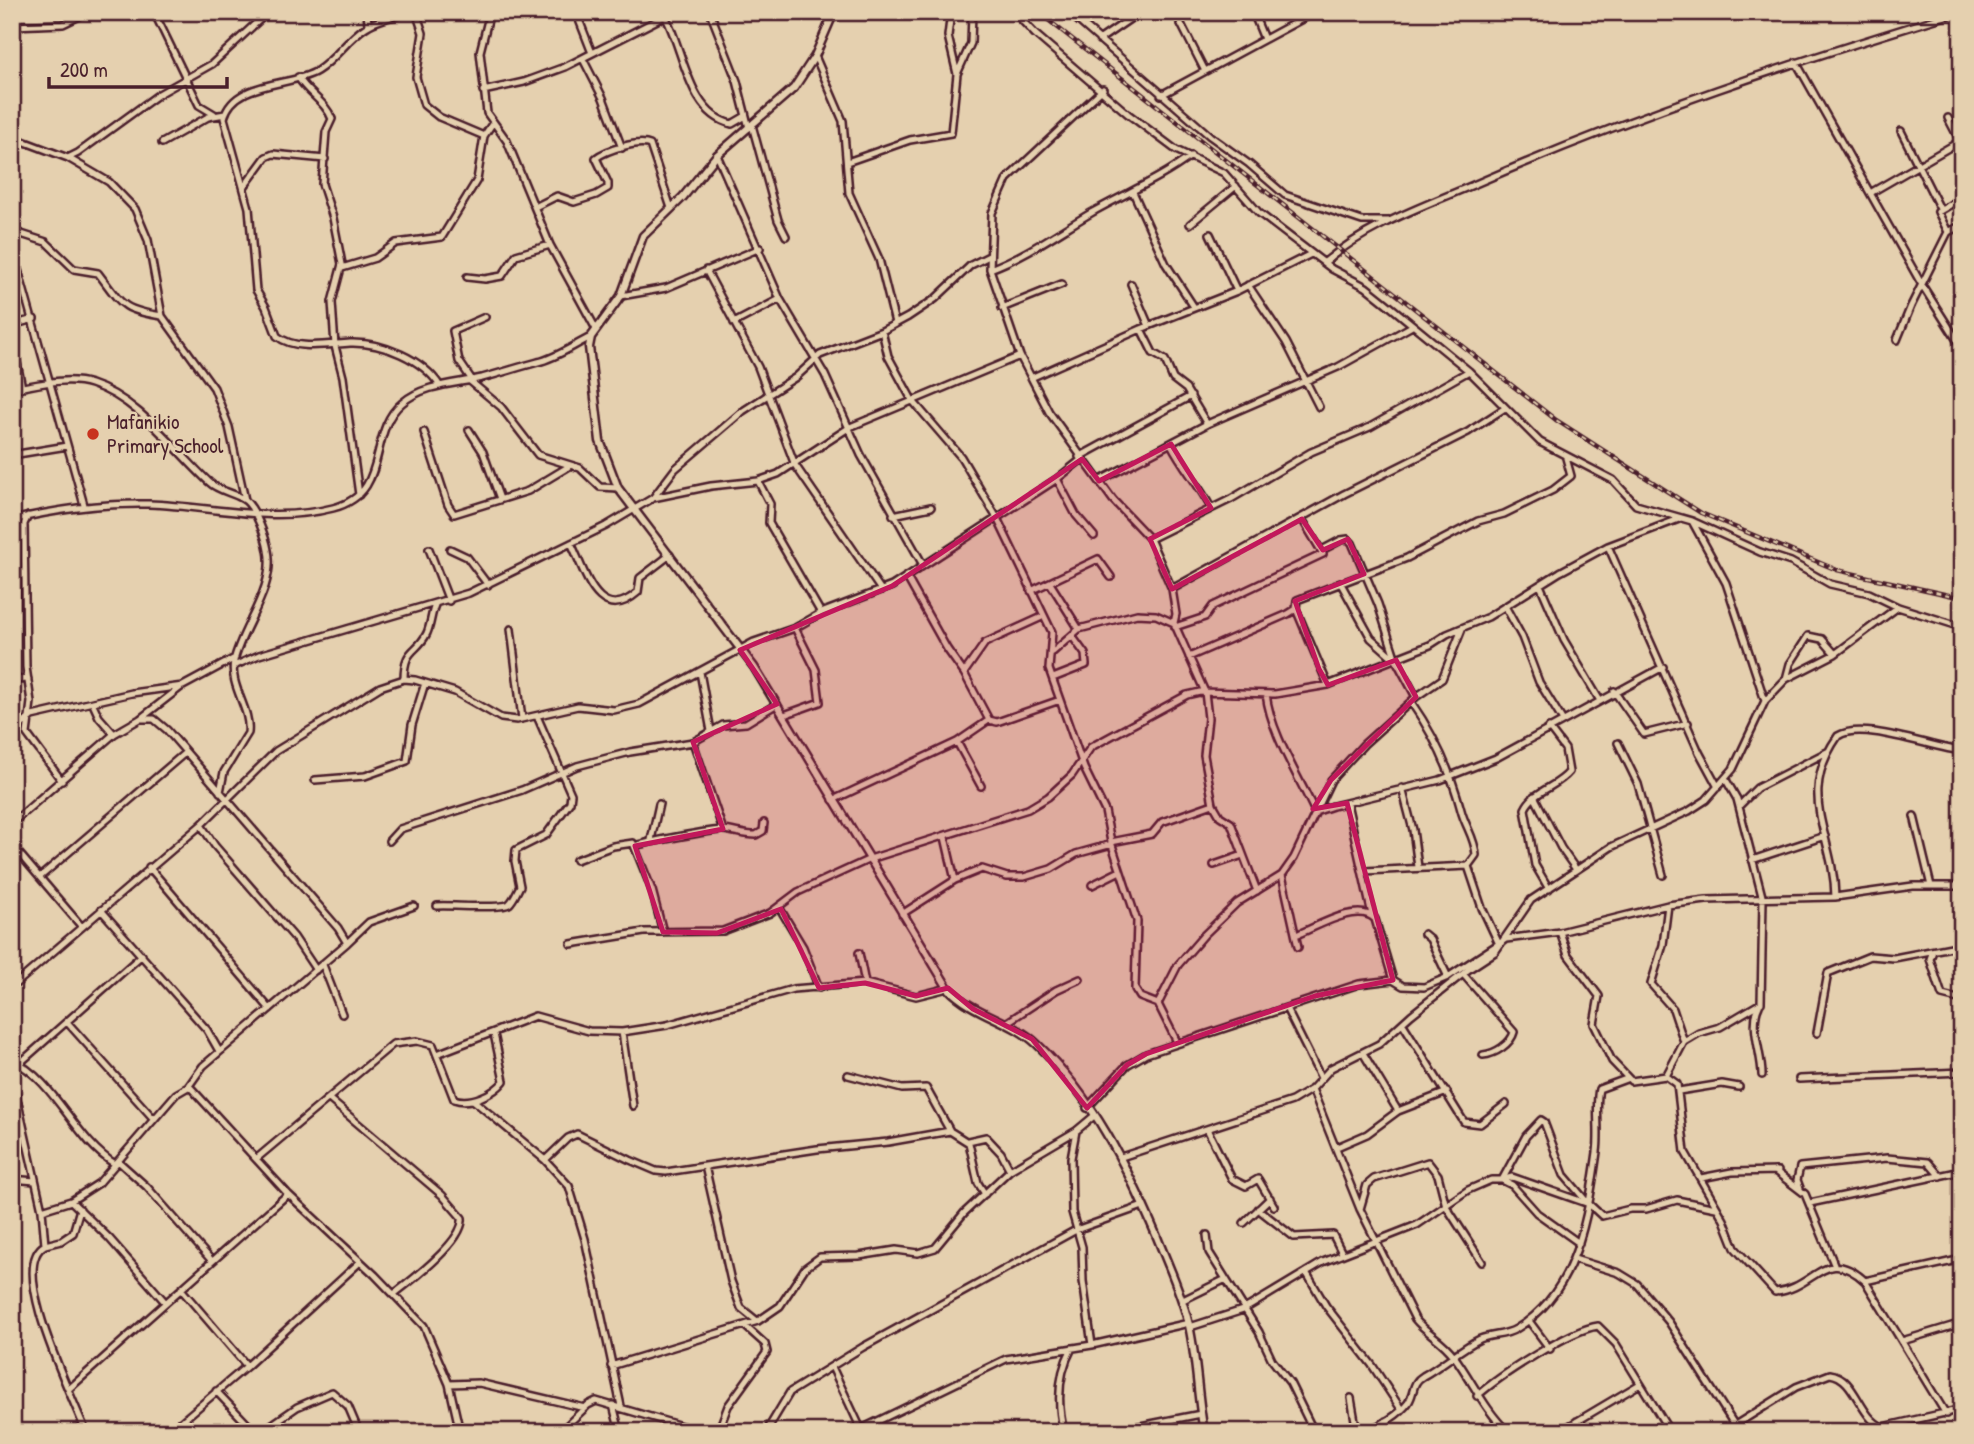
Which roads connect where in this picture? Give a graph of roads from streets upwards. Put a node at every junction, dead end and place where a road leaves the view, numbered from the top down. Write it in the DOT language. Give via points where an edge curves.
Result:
graph roads {
  1 [pos="88,12"];
  2 [pos="154,12"];
  3 [pos="268,12"];
  4 [pos="367,12"];
  5 [pos="490,12"];
  6 [pos="576,12"];
  7 [pos="673,12"];
  8 [pos="710,12"];
  9 [pos="834,12"];
  10 [pos="951,12"];
  11 [pos="972,12"];
  12 [pos="1014,12"];
  13 [pos="1068,12"];
  14 [pos="1175,12"];
  15 [pos="1253,12"];
  16 [pos="1313,12"];
  17 [pos="1959,12"];
  18 [pos="410,13"];
  19 [pos="664,14"];
  20 [pos="1135,14"];
  21 [pos="369,25"];
  22 [pos="12,26"];
  23 [pos="1264,38"];
  24 [pos="1098,40"];
  25 [pos="592,53"];
  26 [pos="815,56"];
  27 [pos="583,59"];
  28 [pos="1796,62"];
  29 [pos="1205,71"];
  30 [pos="957,74"];
  31 [pos="298,77"];
  32 [pos="188,78"];
  33 [pos="1103,89"];
  34 [pos="483,91"];
  35 [pos="1161,94"];
  36 [pos="214,114"];
  37 [pos="225,114"];
  38 [pos="744,117"];
  39 [pos="1948,118"];
  40 [pos="492,124"];
  41 [pos="751,126"];
  42 [pos="1900,131"];
  43 [pos="484,136"];
  44 [pos="12,137"];
  45 [pos="1961,142"];
  46 [pos="162,143"];
  47 [pos="622,148"];
  48 [pos="717,155"];
  49 [pos="1191,156"];
  50 [pos="68,158"];
  51 [pos="325,159"];
  52 [pos="847,162"];
  53 [pos="1919,167"];
  54 [pos="1236,186"];
  55 [pos="244,187"];
  56 [pos="1133,192"];
  57 [pos="1872,192"];
  58 [pos="1960,199"];
  59 [pos="535,207"];
  60 [pos="671,208"];
  61 [pos="1940,209"];
  62 [pos="1392,221"];
  63 [pos="1190,224"];
  64 [pos="1962,225"];
  65 [pos="12,231"];
  66 [pos="1948,232"];
  67 [pos="1210,234"];
  68 [pos="786,236"];
  69 [pos="550,244"];
  70 [pos="12,248"];
  71 [pos="760,248"];
  72 [pos="1311,254"];
  73 [pos="989,256"];
  74 [pos="13,257"];
  75 [pos="1325,262"];
  76 [pos="342,268"];
  77 [pos="990,269"];
  78 [pos="706,270"];
  79 [pos="467,278"];
  80 [pos="1062,284"];
  81 [pos="1131,284"];
  82 [pos="1248,285"];
  83 [pos="1922,285"];
  84 [pos="1237,291"];
  85 [pos="621,296"];
  86 [pos="780,299"];
  87 [pos="1194,307"];
  88 [pos="1002,308"];
  89 [pos="162,316"];
  90 [pos="485,317"];
  91 [pos="34,319"];
  92 [pos="734,323"];
  93 [pos="895,323"];
  94 [pos="12,324"];
  95 [pos="1149,326"];
  96 [pos="1412,326"];
  97 [pos="596,329"];
  98 [pos="1141,329"];
  99 [pos="881,331"];
  100 [pos="12,336"];
  101 [pos="591,337"];
  102 [pos="1897,340"];
  103 [pos="335,346"];
  104 [pos="1962,348"];
  105 [pos="1020,356"];
  106 [pos="815,359"];
  107 [pos="1469,372"];
  108 [pos="1033,377"];
  109 [pos="470,380"];
  110 [pos="49,382"];
  111 [pos="1305,382"];
  112 [pos="440,386"];
  113 [pos="22,388"];
  114 [pos="12,390"];
  115 [pos="768,393"];
  116 [pos="1191,396"];
  117 [pos="912,400"];
  118 [pos="1319,407"];
  119 [pos="1505,408"];
  120 [pos="1207,424"];
  121 [pos="850,427"];
  122 [pos="469,430"];
  123 [pos="424,432"];
  124 [pos="1171,444"];
  125 [pos="67,446"];
  126 [pos="12,455"];
  127 [pos="1080,458"];
  128 [pos="1566,458"];
  129 [pos="795,465"];
  130 [pos="568,467"];
  131 [pos="1056,479"];
  132 [pos="758,481"];
  133 [pos="1098,481"];
  134 [pos="618,488"];
  135 [pos="359,495"];
  136 [pos="653,498"];
  137 [pos="500,499"];
  138 [pos="245,500"];
  139 [pos="84,505"];
  140 [pos="931,507"];
  141 [pos="1211,508"];
  142 [pos="635,509"];
  143 [pos="892,514"];
  144 [pos="254,515"];
  145 [pos="28,516"];
  146 [pos="997,518"];
  147 [pos="1302,519"];
  148 [pos="1679,519"];
  149 [pos="12,520"];
  150 [pos="1692,521"];
  151 [pos="1094,536"];
  152 [pos="1150,539"];
  153 [pos="570,543"];
  154 [pos="1608,546"];
  155 [pos="429,549"];
  156 [pos="450,549"];
  157 [pos="1322,550"];
  158 [pos="670,555"];
  159 [pos="922,563"];
  160 [pos="1364,574"];
  161 [pos="906,576"];
  162 [pos="1111,577"];
  163 [pos="1340,582"];
  164 [pos="1050,583"];
  165 [pos="488,585"];
  166 [pos="1540,585"];
  167 [pos="1172,589"];
  168 [pos="881,590"];
  169 [pos="1031,591"];
  170 [pos="449,601"];
  171 [pos="435,605"];
  172 [pos="1505,606"];
  173 [pos="1898,607"];
  174 [pos="1296,609"];
  175 [pos="821,613"];
  176 [pos="1042,617"];
  177 [pos="1174,625"];
  178 [pos="1962,627"];
  179 [pos="795,628"];
  180 [pos="511,629"];
  181 [pos="1079,629"];
  182 [pos="1462,629"];
  183 [pos="1072,636"];
  184 [pos="740,650"];
  185 [pos="1053,652"];
  186 [pos="1835,654"];
  187 [pos="1189,657"];
  188 [pos="235,659"];
  189 [pos="1396,660"];
  190 [pos="234,666"];
  191 [pos="1663,667"];
  192 [pos="700,672"];
  193 [pos="964,673"];
  194 [pos="1053,678"];
  195 [pos="27,679"];
  196 [pos="404,679"];
  197 [pos="1786,679"];
  198 [pos="12,680"];
  199 [pos="425,683"];
  200 [pos="1328,685"];
  201 [pos="183,686"];
  202 [pos="1614,691"];
  203 [pos="1205,692"];
  204 [pos="1266,694"];
  205 [pos="1599,699"];
  206 [pos="1060,700"];
  207 [pos="1414,700"];
  208 [pos="1765,701"];
  209 [pos="93,704"];
  210 [pos="777,704"];
  211 [pos="784,715"];
  212 [pos="537,716"];
  213 [pos="27,718"];
  214 [pos="140,719"];
  215 [pos="522,719"];
  216 [pos="989,720"];
  217 [pos="1563,722"];
  218 [pos="1688,723"];
  219 [pos="1549,728"];
  220 [pos="15,731"];
  221 [pos="711,731"];
  222 [pos="27,734"];
  223 [pos="114,734"];
  224 [pos="693,742"];
  225 [pos="957,742"];
  226 [pos="1618,743"];
  227 [pos="1829,751"];
  228 [pos="1962,751"];
  229 [pos="186,752"];
  230 [pos="1082,760"];
  231 [pos="560,772"];
  232 [pos="1450,776"];
  233 [pos="315,780"];
  234 [pos="1726,780"];
  235 [pos="62,781"];
  236 [pos="981,786"];
  237 [pos="1718,787"];
  238 [pos="1402,788"];
  239 [pos="220,792"];
  240 [pos="1534,796"];
  241 [pos="226,799"];
  242 [pos="833,800"];
  243 [pos="1347,803"];
  244 [pos="659,804"];
  245 [pos="1213,804"];
  246 [pos="1739,806"];
  247 [pos="1315,811"];
  248 [pos="1914,816"];
  249 [pos="12,822"];
  250 [pos="764,823"];
  251 [pos="201,825"];
  252 [pos="1651,827"];
  253 [pos="723,830"];
  254 [pos="1825,836"];
  255 [pos="945,837"];
  256 [pos="651,840"];
  257 [pos="389,841"];
  258 [pos="1112,843"];
  259 [pos="12,845"];
  260 [pos="635,846"];
  261 [pos="1244,855"];
  262 [pos="870,859"];
  263 [pos="576,860"];
  264 [pos="1752,860"];
  265 [pos="1214,865"];
  266 [pos="1468,866"];
  267 [pos="149,867"];
  268 [pos="1418,867"];
  269 [pos="1575,868"];
  270 [pos="1120,871"];
  271 [pos="1364,871"];
  272 [pos="1282,875"];
  273 [pos="1663,875"];
  274 [pos="41,876"];
  275 [pos="955,880"];
  276 [pos="1092,885"];
  277 [pos="1931,886"];
  278 [pos="1962,886"];
  279 [pos="1549,889"];
  280 [pos="1257,891"];
  281 [pos="1835,897"];
  282 [pos="1763,900"];
  283 [pos="1668,905"];
  284 [pos="414,906"];
  285 [pos="437,906"];
  286 [pos="779,907"];
  287 [pos="101,910"];
  288 [pos="902,914"];
  289 [pos="1372,915"];
  290 [pos="82,927"];
  291 [pos="663,932"];
  292 [pos="1560,932"];
  293 [pos="1424,934"];
  294 [pos="1296,935"];
  295 [pos="1506,939"];
  296 [pos="1498,942"];
  297 [pos="347,943"];
  298 [pos="571,944"];
  299 [pos="1962,945"];
  300 [pos="1298,947"];
  301 [pos="1933,951"];
  302 [pos="859,953"];
  303 [pos="142,955"];
  304 [pos="323,965"];
  305 [pos="316,970"];
  306 [pos="1463,974"];
  307 [pos="1448,977"];
  308 [pos="1080,979"];
  309 [pos="1393,980"];
  310 [pos="865,984"];
  311 [pos="12,987"];
  312 [pos="818,988"];
  313 [pos="948,988"];
  314 [pos="1962,1000"];
  315 [pos="1761,1003"];
  316 [pos="1158,1004"];
  317 [pos="270,1009"];
  318 [pos="1287,1010"];
  319 [pos="342,1014"];
  320 [pos="67,1022"];
  321 [pos="1006,1023"];
  322 [pos="1403,1024"];
  323 [pos="622,1032"];
  324 [pos="1817,1033"];
  325 [pos="494,1034"];
  326 [pos="1177,1042"];
  327 [pos="1684,1042"];
  328 [pos="219,1051"];
  329 [pos="1363,1053"];
  330 [pos="437,1054"];
  331 [pos="1483,1055"];
  332 [pos="12,1060"];
  333 [pos="20,1063"];
  334 [pos="1962,1072"];
  335 [pos="848,1075"];
  336 [pos="1762,1075"];
  337 [pos="12,1076"];
  338 [pos="1666,1076"];
  339 [pos="1321,1078"];
  340 [pos="1626,1079"];
  341 [pos="1798,1079"];
  342 [pos="188,1087"];
  343 [pos="1739,1087"];
  344 [pos="1312,1089"];
  345 [pos="1679,1091"];
  346 [pos="1447,1092"];
  347 [pos="329,1099"];
  348 [pos="472,1100"];
  349 [pos="1506,1104"];
  350 [pos="634,1106"];
  351 [pos="1087,1108"];
  352 [pos="1398,1111"];
  353 [pos="1094,1116"];
  354 [pos="153,1118"];
  355 [pos="1207,1129"];
  356 [pos="950,1131"];
  357 [pos="1076,1131"];
  358 [pos="968,1140"];
  359 [pos="1337,1147"];
  360 [pos="1121,1157"];
  361 [pos="256,1159"];
  362 [pos="545,1160"];
  363 [pos="117,1163"];
  364 [pos="705,1166"];
  365 [pos="1010,1170"];
  366 [pos="1962,1171"];
  367 [pos="1940,1176"];
  368 [pos="1701,1178"];
  369 [pos="12,1180"];
  370 [pos="1502,1180"];
  371 [pos="35,1181"];
  372 [pos="1800,1188"];
  373 [pos="288,1194"];
  374 [pos="985,1194"];
  375 [pos="1270,1198"];
  376 [pos="71,1201"];
  377 [pos="1810,1203"];
  378 [pos="1589,1204"];
  379 [pos="1143,1206"];
  380 [pos="1274,1206"];
  381 [pos="1446,1206"];
  382 [pos="1716,1208"];
  383 [pos="80,1209"];
  384 [pos="1258,1209"];
  385 [pos="1360,1209"];
  386 [pos="42,1210"];
  387 [pos="1244,1223"];
  388 [pos="1076,1230"];
  389 [pos="1207,1235"];
  390 [pos="1377,1241"];
  391 [pos="1579,1243"];
  392 [pos="45,1245"];
  393 [pos="1342,1253"];
  394 [pos="1574,1259"];
  395 [pos="1962,1259"];
  396 [pos="212,1261"];
  397 [pos="360,1262"];
  398 [pos="1482,1262"];
  399 [pos="1834,1264"];
  400 [pos="1306,1272"];
  401 [pos="1227,1279"];
  402 [pos="1865,1281"];
  403 [pos="181,1289"];
  404 [pos="394,1294"];
  405 [pos="1183,1300"];
  406 [pos="165,1302"];
  407 [pos="1243,1310"];
  408 [pos="758,1321"];
  409 [pos="1529,1321"];
  410 [pos="1962,1323"];
  411 [pos="1189,1325"];
  412 [pos="746,1326"];
  413 [pos="1902,1341"];
  414 [pos="1092,1345"];
  415 [pos="1072,1348"];
  416 [pos="1550,1349"];
  417 [pos="1454,1356"];
  418 [pos="247,1366"];
  419 [pos="611,1366"];
  420 [pos="832,1367"];
  421 [pos="449,1384"];
  422 [pos="1640,1384"];
  423 [pos="70,1388"];
  424 [pos="216,1391"];
  425 [pos="1477,1396"];
  426 [pos="1351,1398"];
  427 [pos="613,1404"];
  428 [pos="621,1406"];
  429 [pos="585,1408"];
  430 [pos="1402,1409"];
  431 [pos="1962,1409"];
  432 [pos="1200,1414"];
  433 [pos="1946,1414"];
  434 [pos="1386,1421"];
  435 [pos="1577,1421"];
  436 [pos="1735,1424"];
  437 [pos="1884,1429"];
  438 [pos="858,1431"];
  439 [pos="86,1432"];
  440 [pos="169,1432"];
  441 [pos="255,1432"];
  442 [pos="261,1432"];
  443 [pos="359,1432"];
  444 [pos="460,1432"];
  445 [pos="560,1432"];
  446 [pos="621,1432"];
  447 [pos="702,1432"];
  448 [pos="718,1432"];
  449 [pos="766,1432"];
  450 [pos="1064,1432"];
  451 [pos="1110,1432"];
  452 [pos="1204,1432"];
  453 [pos="1314,1432"];
  454 [pos="1357,1432"];
  455 [pos="1364,1432"];
  456 [pos="1392,1432"];
  457 [pos="1508,1432"];
  458 [pos="1559,1432"];
  459 [pos="1583,1432"];
  460 [pos="1670,1432"];
  461 [pos="1724,1432"];
  462 [pos="1739,1432"];
  1 -- 22 [label="street" via="63,24"];
  2 -- 32 [label="street"];
  3 -- 32 [label="street" via="219,59"];
  4 -- 21 [label="street"];
  5 -- 34 [label="street" via="480,52"];
  6 -- 25 [label="street"];
  7 -- 19 [label="street"];
  8 -- 38 [label="street" via="737,82"];
  9 -- 26 [label="street"];
  10 -- 30 [label="street" via="948,36"];
  11 -- 30 [label="street" via="971,43"];
  12 -- 33 [label="street"];
  13 -- 24 [label="street"];
  14 -- 29 [label="street"];
  15 -- 23 [label="street"];
  16 -- 23 [label="street"];
  17 -- 28 [label="street"];
  18 -- 21 [label="street"];
  18 -- 43 [label="street" via="423,33 416,77 425,105 439,117"];
  19 -- 25 [label="street"];
  19 -- 38 [label="street" via="706,110 721,122 732,124"];
  20 -- 24 [label="street"];
  21 -- 31 [label="street" via="316,72"];
  23 -- 29 [label="street"];
  24 -- 35 [label="street"];
  25 -- 27 [label="street"];
  26 -- 41 [label="street" via="794,88"];
  26 -- 52 [label="street" via="843,121"];
  27 -- 34 [label="street" via="531,80"];
  27 -- 47 [label="street"];
  28 -- 57 [label="street"];
  28 -- 62 [label="street" via="1608,128"];
  29 -- 35 [label="street"];
  30 -- 52 [label="street" via="951,133 910,140"];
  31 -- 37 [label="street" via="247,94"];
  31 -- 51 [label="street" via="331,115"];
  32 -- 36 [label="street" via="199,105"];
  32 -- 50 [label="street"];
  33 -- 49 [label="street" via="1128,114"];
  33 -- 73 [label="street" via="1007,179 994,202"];
  34 -- 40 [label="street"];
  35 -- 62 [label="street" via="1285,195 1362,221"];
  36 -- 37 [label="street"];
  36 -- 46 [label="street"];
  37 -- 55 [label="street"];
  38 -- 41 [label="street"];
  39 -- 45 [label="street"];
  40 -- 43 [label="street"];
  40 -- 59 [label="street" via="507,141"];
  41 -- 48 [label="street"];
  41 -- 68 [label="street"];
  42 -- 53 [label="street"];
  43 -- 76 [label="street" via="477,180 442,236 396,243 375,258"];
  44 -- 50 [label="street"];
  45 -- 53 [label="street"];
  47 -- 59 [label="street" via="596,158 608,183 603,191 574,202 557,196"];
  47 -- 60 [label="street" via="642,142 650,145"];
  48 -- 60 [label="street"];
  48 -- 71 [label="street"];
  49 -- 54 [label="street" via="1214,166"];
  49 -- 56 [label="street"];
  50 -- 89 [label="street" via="109,182 135,209 148,240"];
  51 -- 55 [label="street" via="273,154"];
  51 -- 76 [label="street" via="322,184 334,218"];
  52 -- 93 [label="street" via="853,205 879,259"];
  53 -- 57 [label="street"];
  53 -- 61 [label="street"];
  54 -- 63 [label="street"];
  54 -- 72 [label="street" via="1248,204"];
  55 -- 103 [label="street" via="252,223 256,290 273,332 290,343"];
  56 -- 77 [label="street"];
  56 -- 87 [label="street" via="1166,264"];
  57 -- 83 [label="street"];
  58 -- 61 [label="street"];
  59 -- 69 [label="street"];
  60 -- 85 [label="street" via="643,236"];
  61 -- 66 [label="street" via="1938,214"];
  62 -- 75 [label="street" via="1350,241"];
  64 -- 66 [label="street"];
  65 -- 89 [label="street" via="46,242 74,269 98,273 126,307"];
  66 -- 83 [label="street"];
  67 -- 84 [label="street"];
  69 -- 79 [label="street" via="516,255 502,276"];
  69 -- 97 [label="street"];
  70 -- 74 [label="street"];
  71 -- 78 [label="street"];
  71 -- 86 [label="street"];
  72 -- 75 [label="street"];
  72 -- 82 [label="street"];
  73 -- 77 [label="street"];
  73 -- 93 [label="street" via="971,265 921,309"];
  74 -- 91 [label="street"];
  75 -- 96 [label="street" via="1366,287"];
  76 -- 103 [label="street" via="332,302"];
  77 -- 88 [label="street"];
  78 -- 85 [label="street" via="666,288"];
  78 -- 92 [label="street"];
  80 -- 88 [label="street"];
  81 -- 95 [label="street"];
  82 -- 84 [label="street"];
  82 -- 111 [label="street" via="1286,342"];
  83 -- 102 [label="street"];
  83 -- 104 [label="street"];
  84 -- 87 [label="street"];
  85 -- 97 [label="street"];
  86 -- 92 [label="street"];
  86 -- 106 [label="street"];
  87 -- 95 [label="street"];
  88 -- 105 [label="street"];
  89 -- 138 [label="street" via="214,388 229,427"];
  90 -- 109 [label="street" via="453,331 459,361"];
  91 -- 94 [label="street"];
  91 -- 110 [label="street"];
  92 -- 115 [label="street"];
  93 -- 99 [label="street"];
  95 -- 98 [label="street"];
  96 -- 107 [label="street"];
  96 -- 111 [label="street"];
  97 -- 101 [label="street"];
  98 -- 108 [label="street"];
  98 -- 116 [label="street" via="1153,353 1165,360 1173,379"];
  99 -- 106 [label="street"];
  99 -- 117 [label="street" via="888,356"];
  100 -- 113 [label="street"];
  101 -- 109 [label="street" via="540,362"];
  101 -- 134 [label="street" via="588,356 600,441"];
  103 -- 112 [label="street" via="358,344 413,358"];
  103 -- 135 [label="street" via="344,377"];
  105 -- 108 [label="street"];
  105 -- 117 [label="street"];
  106 -- 115 [label="street"];
  106 -- 121 [label="street"];
  107 -- 119 [label="street"];
  107 -- 141 [label="street"];
  108 -- 127 [label="street" via="1049,412"];
  109 -- 112 [label="street"];
  109 -- 130 [label="street" via="505,412 534,452"];
  110 -- 113 [label="street"];
  110 -- 125 [label="street"];
  110 -- 138 [label="street" via="90,383 117,397 210,483"];
  111 -- 118 [label="street"];
  111 -- 120 [label="street"];
  112 -- 135 [label="street" via="409,398 394,411 383,434 377,466"];
  113 -- 114 [label="street"];
  115 -- 129 [label="street"];
  115 -- 136 [label="street" via="675,469"];
  116 -- 120 [label="street"];
  116 -- 127 [label="street"];
  117 -- 121 [label="street"];
  117 -- 146 [label="street" via="961,457"];
  119 -- 128 [label="street" via="1540,442"];
  119 -- 147 [label="street"];
  120 -- 124 [label="street"];
  121 -- 129 [label="street"];
  121 -- 143 [label="street"];
  122 -- 137 [label="street" via="483,452"];
  123 -- 137 [label="street" via="452,513"];
  124 -- 133 [label="street"];
  124 -- 141 [label="street"];
  125 -- 126 [label="street"];
  125 -- 139 [label="street"];
  127 -- 131 [label="street"];
  127 -- 133 [label="street"];
  128 -- 148 [label="street" via="1613,480 1636,505"];
  128 -- 160 [label="street" via="1571,477 1553,490"];
  129 -- 132 [label="street"];
  129 -- 168 [label="street"];
  130 -- 134 [label="street" via="580,468 600,487"];
  130 -- 137 [label="street" via="536,487"];
  131 -- 146 [label="street"];
  131 -- 151 [label="street"];
  132 -- 136 [label="street"];
  132 -- 175 [label="street" via="770,504 769,523"];
  133 -- 152 [label="street"];
  134 -- 142 [label="street"];
  135 -- 144 [label="street" via="343,505 305,514"];
  136 -- 142 [label="street"];
  138 -- 144 [label="street"];
  139 -- 144 [label="street" via="150,504"];
  139 -- 145 [label="street"];
  140 -- 143 [label="street"];
  141 -- 152 [label="street"];
  142 -- 153 [label="street"];
  142 -- 158 [label="street"];
  143 -- 159 [label="street"];
  144 -- 188 [label="street" via="268,546 269,562"];
  145 -- 149 [label="street"];
  145 -- 195 [label="street" via="24,524"];
  146 -- 159 [label="street"];
  146 -- 169 [label="street"];
  147 -- 157 [label="street"];
  147 -- 167 [label="street"];
  148 -- 150 [label="street"];
  148 -- 154 [label="street"];
  150 -- 173 [label="street" via="1791,562 1830,584 1869,593"];
  150 -- 208 [label="street" via="1726,583"];
  152 -- 167 [label="street"];
  153 -- 158 [label="street" via="591,587 611,604 634,596 640,578"];
  153 -- 165 [label="street"];
  154 -- 166 [label="street"];
  154 -- 191 [label="street"];
  155 -- 170 [label="street"];
  156 -- 165 [label="street" via="467,557"];
  157 -- 160 [label="street" via="1348,539"];
  157 -- 177 [label="street" via="1323,554 1213,606 1205,617"];
  158 -- 184 [label="street"];
  159 -- 161 [label="street"];
  160 -- 163 [label="street"];
  160 -- 189 [label="street"];
  161 -- 168 [label="street"];
  161 -- 193 [label="street"];
  162 -- 164 [label="street" via="1098,559"];
  163 -- 174 [label="street" via="1297,600"];
  163 -- 189 [label="street" via="1371,638"];
  164 -- 169 [label="street"];
  164 -- 181 [label="street"];
  165 -- 170 [label="street"];
  166 -- 172 [label="street"];
  166 -- 205 [label="street" via="1564,640"];
  167 -- 177 [label="street"];
  168 -- 175 [label="street"];
  169 -- 176 [label="street"];
  170 -- 171 [label="street"];
  171 -- 190 [label="street"];
  171 -- 196 [label="street" via="425,637 406,659"];
  172 -- 182 [label="street"];
  172 -- 217 [label="street" via="1539,682"];
  173 -- 178 [label="street"];
  173 -- 186 [label="street"];
  174 -- 187 [label="street"];
  174 -- 200 [label="street"];
  175 -- 179 [label="street"];
  176 -- 185 [label="street" via="1052,632"];
  176 -- 193 [label="street" via="985,643"];
  177 -- 181 [label="street" via="1156,615 1137,614"];
  177 -- 187 [label="street"];
  179 -- 184 [label="street"];
  179 -- 211 [label="street" via="816,670 820,702"];
  180 -- 215 [label="street"];
  181 -- 183 [label="street"];
  182 -- 189 [label="street"];
  182 -- 207 [label="street" via="1442,679"];
  183 -- 185 [label="street"];
  183 -- 194 [label="street" via="1085,654 1086,665"];
  184 -- 192 [label="street"];
  184 -- 210 [label="street"];
  185 -- 194 [label="street" via="1048,662"];
  186 -- 197 [label="street"];
  186 -- 197 [label="street" via="1822,639 1808,636 1793,656"];
  187 -- 203 [label="street"];
  188 -- 190 [label="street"];
  188 -- 201 [label="street"];
  189 -- 200 [label="street"];
  189 -- 207 [label="street"];
  190 -- 239 [label="street" via="236,691 249,728 224,772"];
  191 -- 202 [label="street"];
  191 -- 218 [label="street"];
  192 -- 212 [label="street" via="639,704 614,710 578,706"];
  192 -- 221 [label="street"];
  193 -- 216 [label="street"];
  194 -- 206 [label="street"];
  195 -- 198 [label="street"];
  195 -- 213 [label="street" via="31,702"];
  196 -- 199 [label="street"];
  196 -- 241 [label="street" via="380,687 289,742"];
  197 -- 208 [label="street"];
  199 -- 215 [label="street" via="455,692 501,718"];
  199 -- 233 [label="street" via="407,761 365,776"];
  200 -- 204 [label="street"];
  201 -- 209 [label="street"];
  201 -- 214 [label="street"];
  202 -- 205 [label="street"];
  202 -- 218 [label="street" via="1644,734"];
  203 -- 204 [label="street"];
  203 -- 230 [label="street" via="1187,695 1145,717 1091,747"];
  203 -- 245 [label="street" via="1204,755"];
  204 -- 247 [label="street" via="1270,713"];
  205 -- 217 [label="street"];
  206 -- 216 [label="street" via="997,722"];
  206 -- 230 [label="street"];
  207 -- 232 [label="street"];
  207 -- 247 [label="street" via="1331,780"];
  208 -- 234 [label="street" via="1745,750"];
  209 -- 213 [label="street"];
  209 -- 223 [label="street"];
  210 -- 211 [label="street"];
  210 -- 221 [label="street" via="746,723"];
  211 -- 242 [label="street"];
  212 -- 215 [label="street"];
  212 -- 231 [label="street" via="551,740"];
  213 -- 220 [label="street"];
  213 -- 222 [label="street"];
  214 -- 223 [label="street"];
  214 -- 229 [label="street" via="160,723"];
  216 -- 225 [label="street"];
  217 -- 219 [label="street"];
  218 -- 237 [label="street"];
  219 -- 232 [label="street" via="1496,758"];
  219 -- 240 [label="street" via="1565,749 1569,772 1561,782"];
  220 -- 222 [label="street"];
  221 -- 224 [label="street"];
  222 -- 235 [label="street"];
  223 -- 235 [label="street"];
  224 -- 231 [label="street" via="630,752"];
  224 -- 253 [label="street"];
  225 -- 236 [label="street"];
  225 -- 242 [label="street"];
  226 -- 252 [label="street" via="1638,784"];
  227 -- 228 [label="street" via="1842,734 1857,730"];
  227 -- 246 [label="street" via="1757,788"];
  227 -- 254 [label="street" via="1817,786"];
  229 -- 239 [label="street"];
  229 -- 274 [label="street"];
  230 -- 255 [label="street" via="1061,786 1028,809"];
  230 -- 258 [label="street" via="1105,811"];
  231 -- 257 [label="street" via="522,790 400,829"];
  231 -- 285 [label="street" via="572,800 546,835 516,850 520,886 511,903 502,907"];
  232 -- 238 [label="street"];
  232 -- 266 [label="street" via="1476,848"];
  234 -- 237 [label="street"];
  234 -- 246 [label="street"];
  235 -- 249 [label="street"];
  237 -- 252 [label="street" via="1689,811"];
  238 -- 243 [label="street"];
  238 -- 268 [label="street"];
  239 -- 241 [label="street"];
  240 -- 269 [label="street"];
  240 -- 279 [label="street" via="1525,818 1535,865"];
  241 -- 251 [label="street"];
  241 -- 297 [label="street"];
  242 -- 262 [label="street"];
  243 -- 247 [label="street"];
  243 -- 271 [label="street"];
  244 -- 256 [label="street"];
  245 -- 258 [label="street" via="1162,822 1152,834"];
  245 -- 261 [label="street" via="1231,823"];
  246 -- 264 [label="street"];
  247 -- 272 [label="street"];
  248 -- 277 [label="street"];
  250 -- 253 [label="street" via="763,831 756,835"];
  251 -- 267 [label="street"];
  251 -- 305 [label="street"];
  252 -- 269 [label="street"];
  252 -- 273 [label="street"];
  253 -- 256 [label="street"];
  254 -- 264 [label="street"];
  254 -- 281 [label="street"];
  255 -- 262 [label="street"];
  255 -- 275 [label="street"];
  256 -- 260 [label="street"];
  258 -- 270 [label="street"];
  258 -- 275 [label="street" via="1024,877 982,869"];
  259 -- 274 [label="street"];
  260 -- 263 [label="street" via="627,842"];
  260 -- 291 [label="street"];
  261 -- 265 [label="street"];
  261 -- 280 [label="street"];
  262 -- 286 [label="street" via="798,892"];
  262 -- 288 [label="street"];
  264 -- 282 [label="street"];
  266 -- 268 [label="street"];
  266 -- 296 [label="street"];
  267 -- 287 [label="street"];
  267 -- 317 [label="street"];
  268 -- 271 [label="street"];
  269 -- 279 [label="street"];
  270 -- 276 [label="street"];
  270 -- 316 [label="street" via="1137,921 1135,989 1140,998"];
  271 -- 289 [label="street"];
  272 -- 280 [label="street"];
  272 -- 294 [label="street"];
  274 -- 290 [label="street"];
  275 -- 288 [label="street"];
  277 -- 278 [label="street"];
  277 -- 281 [label="street"];
  279 -- 295 [label="street" via="1523,908"];
  280 -- 316 [label="street" via="1228,910 1204,935 1178,965"];
  281 -- 282 [label="street"];
  282 -- 283 [label="street"];
  282 -- 315 [label="street"];
  283 -- 292 [label="street"];
  283 -- 327 [label="street" via="1663,945 1651,984 1673,1009"];
  284 -- 297 [label="street" via="369,922"];
  286 -- 291 [label="street" via="717,933"];
  286 -- 312 [label="street" via="803,947"];
  287 -- 290 [label="street"];
  287 -- 303 [label="street"];
  288 -- 313 [label="street"];
  289 -- 294 [label="street" via="1356,913"];
  289 -- 309 [label="street"];
  290 -- 311 [label="street"];
  291 -- 298 [label="street"];
  292 -- 295 [label="street"];
  292 -- 340 [label="street" via="1568,955 1599,996 1594,1024"];
  293 -- 307 [label="street"];
  294 -- 300 [label="street"];
  295 -- 296 [label="street"];
  295 -- 306 [label="street" via="1496,952"];
  296 -- 307 [label="street"];
  297 -- 304 [label="street"];
  299 -- 301 [label="street"];
  301 -- 314 [label="street" via="1930,959 1942,995"];
  301 -- 324 [label="street" via="1894,958 1870,956 1828,973"];
  302 -- 310 [label="street"];
  303 -- 320 [label="street"];
  303 -- 328 [label="street" via="207,1030"];
  304 -- 305 [label="street"];
  304 -- 319 [label="street"];
  305 -- 317 [label="street"];
  306 -- 322 [label="street"];
  306 -- 331 [label="street" via="1514,1032 1508,1043"];
  307 -- 309 [label="street" via="1424,987 1403,986"];
  308 -- 321 [label="street"];
  309 -- 318 [label="street" via="1315,996"];
  310 -- 312 [label="street"];
  310 -- 313 [label="street" via="916,996"];
  312 -- 323 [label="street" via="783,991 687,1020"];
  313 -- 321 [label="street" via="973,1009"];
  315 -- 327 [label="street"];
  315 -- 336 [label="street" via="1754,1023"];
  316 -- 326 [label="street"];
  317 -- 328 [label="street"];
  318 -- 326 [label="street"];
  318 -- 339 [label="street"];
  320 -- 333 [label="street"];
  320 -- 354 [label="street"];
  321 -- 351 [label="street" via="1046,1054"];
  322 -- 329 [label="street"];
  322 -- 346 [label="street"];
  323 -- 325 [label="street" via="576,1029 542,1016"];
  323 -- 350 [label="street"];
  325 -- 330 [label="street"];
  325 -- 348 [label="street" via="505,1081"];
  326 -- 351 [label="street" via="1135,1059"];
  327 -- 338 [label="street"];
  328 -- 342 [label="street" via="194,1074"];
  329 -- 339 [label="street"];
  329 -- 352 [label="street"];
  330 -- 347 [label="street" via="430,1042 393,1044"];
  330 -- 348 [label="street" via="454,1099"];
  332 -- 333 [label="street"];
  333 -- 363 [label="street" via="98,1151"];
  334 -- 341 [label="street"];
  335 -- 356 [label="street" via="902,1089 926,1088"];
  337 -- 371 [label="street"];
  338 -- 340 [label="street"];
  338 -- 345 [label="street"];
  339 -- 344 [label="street"];
  340 -- 378 [label="street" via="1599,1089 1596,1099 1600,1128"];
  342 -- 354 [label="street"];
  342 -- 361 [label="street"];
  343 -- 345 [label="street" via="1722,1084"];
  344 -- 355 [label="street" via="1292,1101"];
  344 -- 359 [label="street"];
  345 -- 368 [label="street" via="1684,1148"];
  346 -- 349 [label="street" via="1468,1125 1480,1124"];
  346 -- 352 [label="street"];
  347 -- 361 [label="street"];
  347 -- 404 [label="street" via="442,1195 462,1218 461,1231 413,1281"];
  348 -- 362 [label="street"];
  351 -- 353 [label="street"];
  352 -- 359 [label="street" via="1367,1134"];
  353 -- 357 [label="street"];
  353 -- 360 [label="street"];
  354 -- 363 [label="street"];
  355 -- 360 [label="street"];
  355 -- 375 [label="street" via="1232,1179 1246,1186 1258,1179"];
  356 -- 358 [label="street"];
  356 -- 364 [label="street"];
  357 -- 365 [label="street"];
  357 -- 388 [label="street" via="1070,1176"];
  358 -- 365 [label="street" via="985,1137"];
  358 -- 374 [label="street"];
  359 -- 385 [label="street"];
  360 -- 379 [label="street"];
  361 -- 373 [label="street"];
  362 -- 364 [label="street" via="568,1138 581,1134 656,1171"];
  362 -- 419 [label="street" via="569,1186 576,1206"];
  363 -- 376 [label="street" via="99,1183"];
  363 -- 396 [label="street" via="147,1187"];
  364 -- 408 [label="street" via="731,1281 741,1308"];
  365 -- 374 [label="street"];
  366 -- 367 [label="street"];
  367 -- 372 [label="street" via="1928,1162 1872,1159 1800,1167"];
  367 -- 377 [label="street"];
  368 -- 372 [label="street" via="1777,1171"];
  368 -- 382 [label="street"];
  369 -- 371 [label="street"];
  370 -- 378 [label="street" via="1512,1177"];
  370 -- 378 [label="street" via="1526,1136 1541,1120 1564,1175"];
  370 -- 381 [label="street" via="1477,1185"];
  370 -- 391 [label="street"];
  371 -- 386 [label="street"];
  372 -- 377 [label="street"];
  373 -- 396 [label="street"];
  373 -- 397 [label="street"];
  374 -- 408 [label="street" via="935,1248 814,1259 780,1306"];
  375 -- 380 [label="street"];
  375 -- 384 [label="street"];
  376 -- 383 [label="street"];
  376 -- 386 [label="street"];
  377 -- 399 [label="street"];
  378 -- 382 [label="street" via="1602,1216 1677,1200"];
  378 -- 391 [label="street"];
  379 -- 388 [label="street"];
  379 -- 405 [label="street"];
  381 -- 385 [label="street" via="1438,1175 1423,1162 1370,1182"];
  381 -- 390 [label="street"];
  381 -- 398 [label="street"];
  382 -- 399 [label="street" via="1735,1248 1775,1292"];
  383 -- 392 [label="street" via="73,1233"];
  383 -- 406 [label="street"];
  384 -- 387 [label="street"];
  384 -- 393 [label="street" via="1294,1237 1332,1235"];
  385 -- 390 [label="street"];
  386 -- 392 [label="street"];
  388 -- 414 [label="street" via="1082,1247"];
  388 -- 420 [label="street"];
  389 -- 401 [label="street" via="1209,1252"];
  390 -- 393 [label="street"];
  390 -- 417 [label="street" via="1415,1319"];
  391 -- 394 [label="street"];
  392 -- 423 [label="street" via="33,1260 36,1302 53,1355"];
  393 -- 400 [label="street"];
  394 -- 409 [label="street" via="1554,1294"];
  394 -- 436 [label="street" via="1619,1273 1637,1284 1668,1322"];
  395 -- 402 [label="street"];
  396 -- 403 [label="street"];
  397 -- 404 [label="street"];
  397 -- 418 [label="street"];
  399 -- 402 [label="street" via="1845,1265"];
  400 -- 407 [label="street"];
  400 -- 430 [label="street"];
  401 -- 405 [label="street"];
  401 -- 407 [label="street"];
  402 -- 413 [label="street"];
  403 -- 406 [label="street"];
  403 -- 418 [label="street"];
  404 -- 421 [label="street" via="430,1336"];
  405 -- 411 [label="street"];
  406 -- 423 [label="street"];
  407 -- 411 [label="street"];
  407 -- 453 [label="street" via="1297,1395"];
  408 -- 412 [label="street"];
  409 -- 416 [label="street"];
  409 -- 417 [label="street" via="1507,1334 1482,1338"];
  410 -- 413 [label="street"];
  411 -- 414 [label="street"];
  411 -- 432 [label="street"];
  412 -- 419 [label="street"];
  412 -- 448 [label="street" via="767,1352 728,1406"];
  413 -- 433 [label="street"];
  414 -- 415 [label="street"];
  415 -- 438 [label="street" via="1006,1359"];
  415 -- 450 [label="street" via="1060,1396"];
  416 -- 422 [label="street" via="1598,1326 1616,1344"];
  416 -- 425 [label="street" via="1500,1377"];
  417 -- 425 [label="street"];
  417 -- 430 [label="street" via="1416,1381"];
  418 -- 424 [label="street"];
  419 -- 428 [label="street"];
  420 -- 438 [label="street"];
  420 -- 449 [label="street" via="790,1392"];
  421 -- 429 [label="street" via="479,1383"];
  421 -- 444 [label="street"];
  422 -- 435 [label="street"];
  422 -- 460 [label="street"];
  423 -- 439 [label="street"];
  424 -- 440 [label="street"];
  424 -- 441 [label="street"];
  425 -- 457 [label="street"];
  426 -- 454 [label="street"];
  427 -- 428 [label="street"];
  427 -- 429 [label="street" via="596,1401"];
  427 -- 446 [label="street"];
  428 -- 447 [label="street"];
  429 -- 445 [label="street"];
  430 -- 434 [label="street"];
  431 -- 433 [label="street"];
  432 -- 451 [label="street"];
  432 -- 452 [label="street"];
  433 -- 437 [label="street"];
  434 -- 455 [label="street"];
  434 -- 456 [label="street"];
  435 -- 458 [label="street"];
  435 -- 459 [label="street"];
  436 -- 437 [label="street" via="1796,1387 1830,1374 1843,1379 1867,1415"];
  436 -- 461 [label="street"];
  436 -- 462 [label="street"];
  442 -- 443 [label="street" via="297,1407 332,1392 348,1406"];
}
